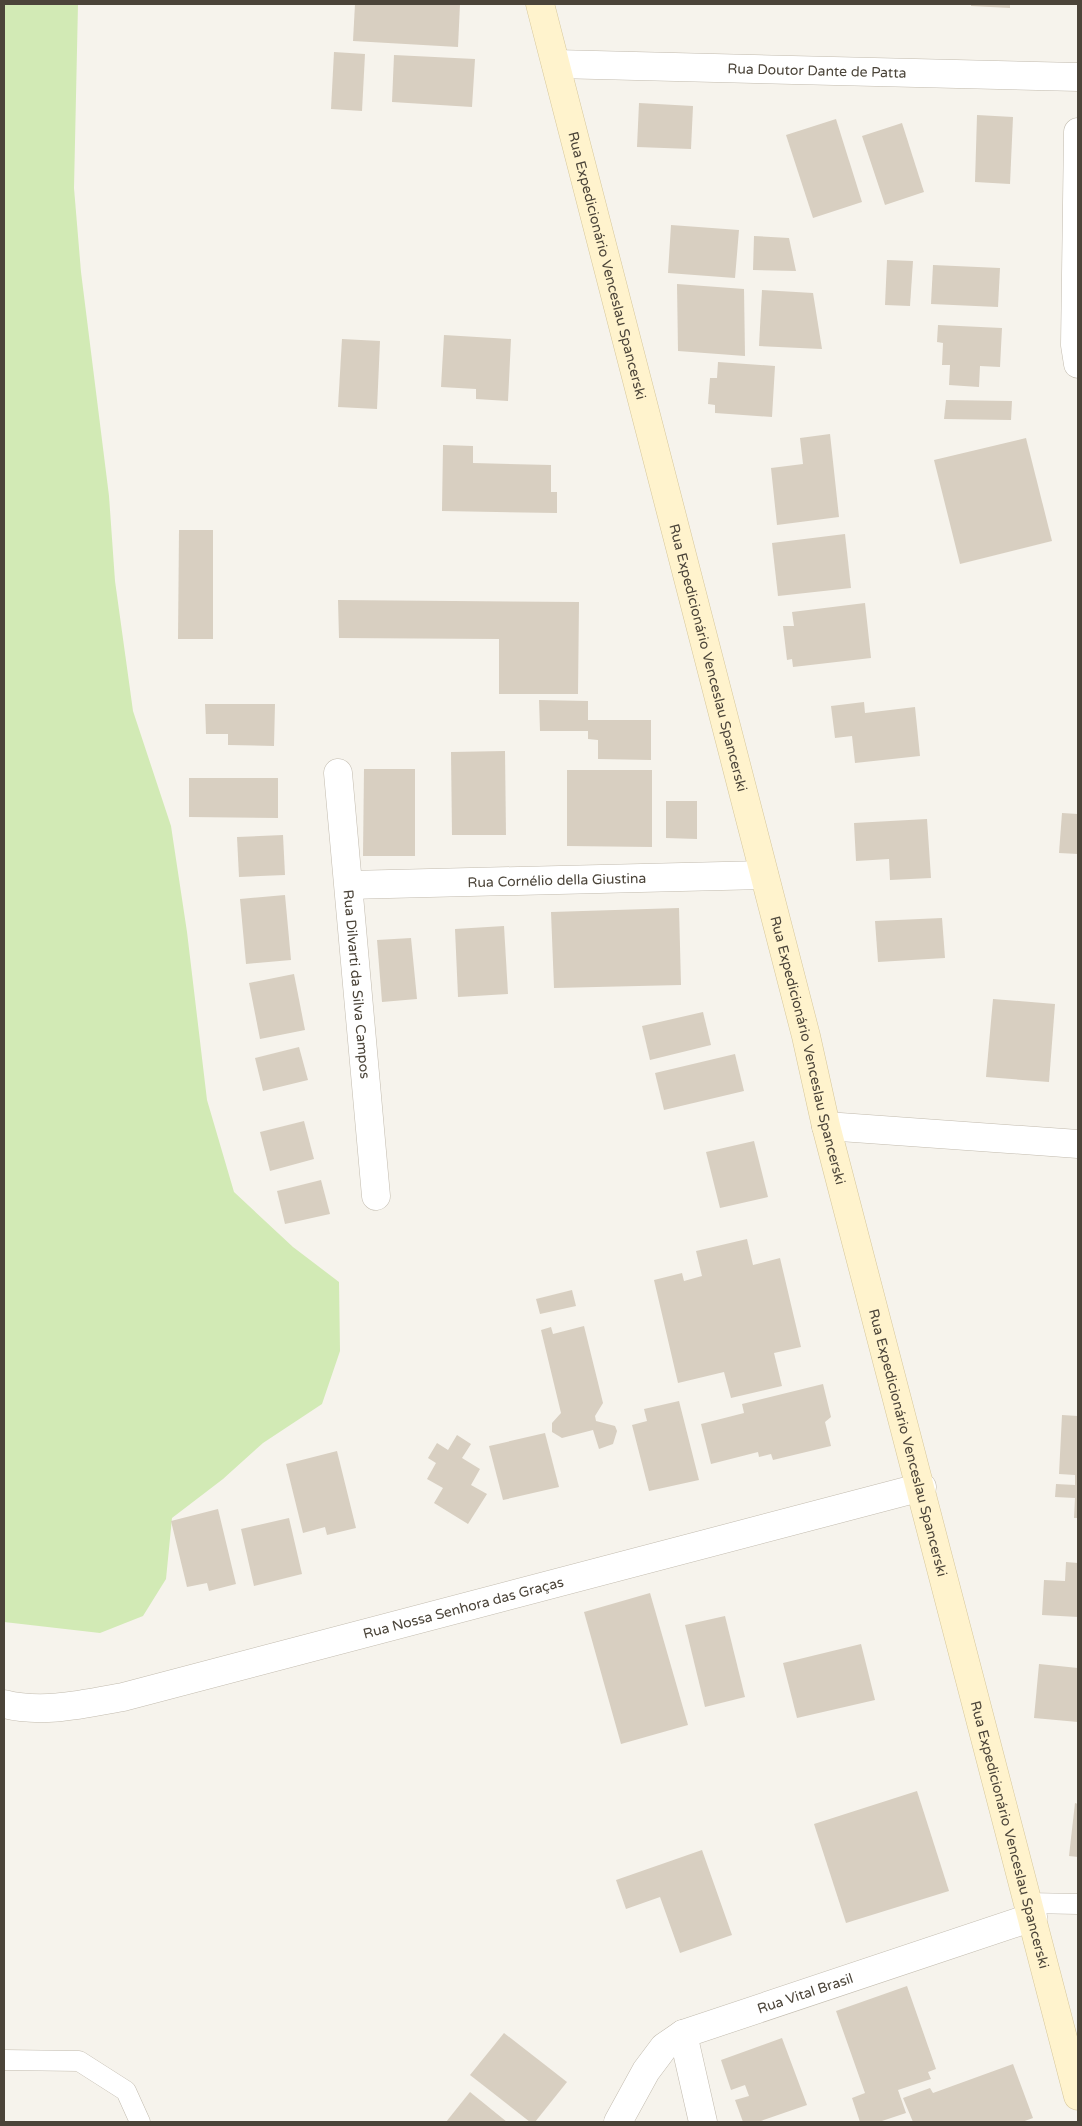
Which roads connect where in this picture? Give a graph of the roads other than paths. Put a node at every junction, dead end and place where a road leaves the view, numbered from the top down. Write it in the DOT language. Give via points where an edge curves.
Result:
graph roads {
  1 [pos="540,4"];
  2 [pos="556,64"];
  3 [pos="1078,77"];
  4 [pos="1078,132"];
  5 [pos="1078,364"];
  6 [pos="338,773"];
  7 [pos="764,875"];
  8 [pos="348,885"];
  9 [pos="826,1126"];
  10 [pos="1078,1144"];
  11 [pos="376,1196"];
  12 [pos="922,1487"];
  13 [pos="4,1704"];
  14 [pos="1078,1904"];
  15 [pos="1030,1910"];
  16 [pos="683,2034"];
  17 [pos="4,2060"];
  18 [pos="1078,2096"];
  19 [pos="140,2122"];
  20 [pos="618,2122"];
  21 [pos="703,2122"];
  1 -- 2 [label="street, Rua Expedicionário Venceslau Spancerski"];
  2 -- 3 [label="street, Rua Doutor Dante de Patta"];
  2 -- 7 [label="street, Rua Expedicionário Venceslau Spancerski"];
  4 -- 5 [label="street"];
  6 -- 8 [label="street, Rua Dilvarti da Silva Campos"];
  7 -- 8 [label="street, Rua Cornélio della Giustina"];
  7 -- 9 [label="street, Rua Expedicionário Venceslau Spancerski"];
  8 -- 11 [label="street, Rua Dilvarti da Silva Campos"];
  9 -- 10 [label="street"];
  9 -- 12 [label="street, Rua Expedicionário Venceslau Spancerski"];
  12 -- 13 [label="street, Rua Nossa Senhora das Graças" via="123,1697 60,1708"];
  12 -- 15 [label="street, Rua Expedicionário Venceslau Spancerski"];
  14 -- 15 [label="lane"];
  15 -- 16 [label="street, Rua Vital Brasil"];
  15 -- 18 [label="street, Rua Expedicionário Venceslau Spancerski"];
  16 -- 20 [label="street, Rua Vital Brasil" via="664,2047 646,2071"];
  16 -- 21 [label="street"];
  17 -- 19 [label="lane" via="79,2061 126,2091"];
}
